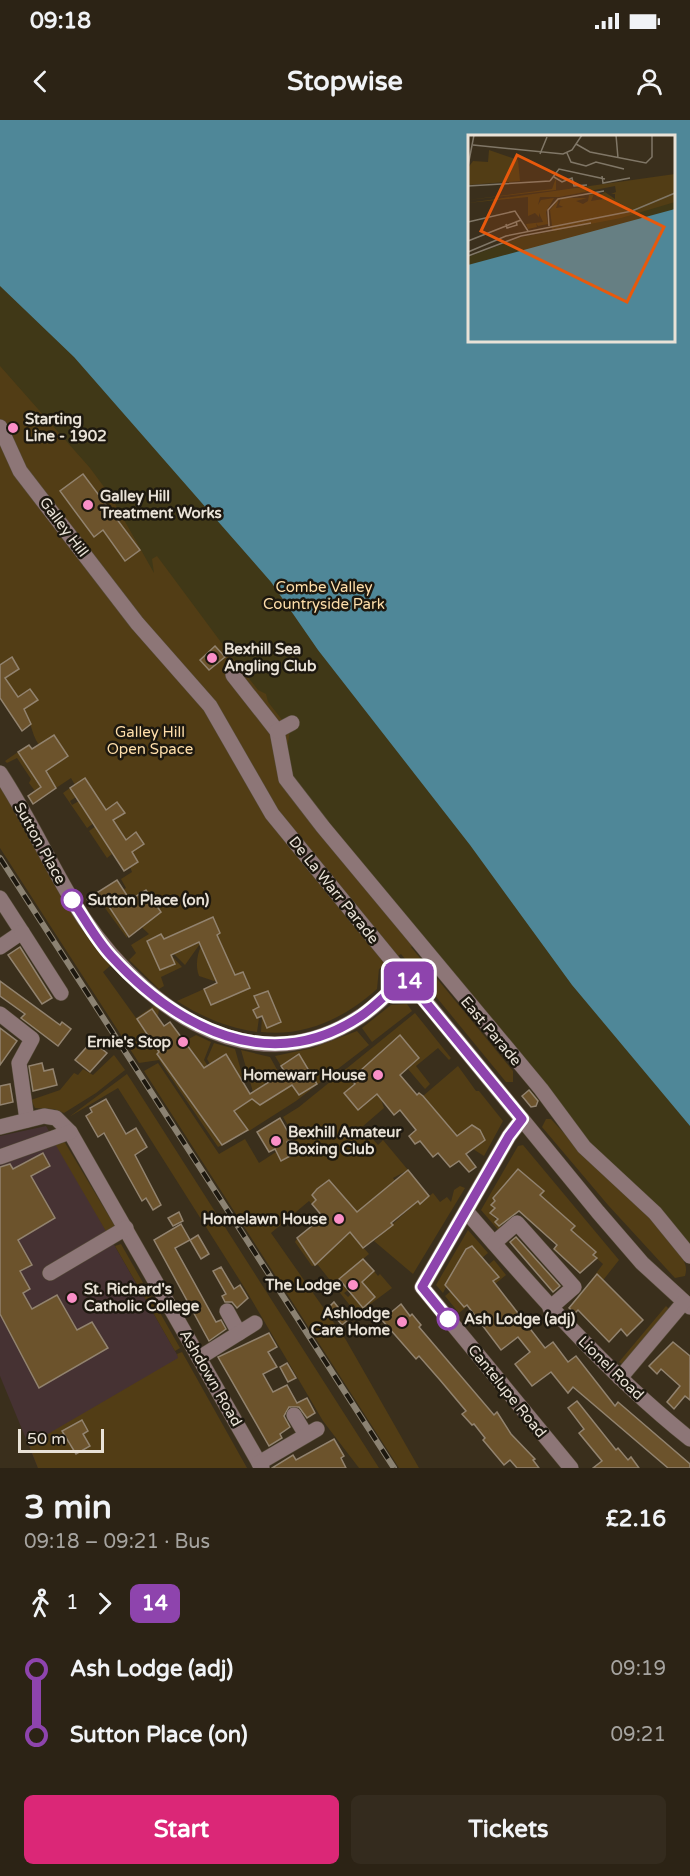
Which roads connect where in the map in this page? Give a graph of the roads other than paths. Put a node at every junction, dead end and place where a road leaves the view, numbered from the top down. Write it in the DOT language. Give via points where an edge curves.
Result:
graph roads {
  1 [pos="0,427"];
  2 [pos="137,623"];
  3 [pos="233,675"];
  4 [pos="292,723"];
  5 [pos="277,731"];
  6 [pos="0,773"];
  7 [pos="0,898"];
  8 [pos="22,932"];
  9 [pos="0,947"];
  10 [pos="405,977"];
  11 [pos="61,993"];
  12 [pos="0,1014"];
  13 [pos="522,1119"];
  14 [pos="27,1120"];
  15 [pos="0,1127"];
  16 [pos="70,1132"];
  17 [pos="0,1157"];
  18 [pos="466,1211"];
  19 [pos="126,1228"];
  20 [pos="494,1243"];
  21 [pos="690,1256"];
  22 [pos="50,1273"];
  23 [pos="687,1305"];
  24 [pos="550,1308"];
  25 [pos="227,1311"];
  26 [pos="255,1323"];
  27 [pos="239,1333"];
  28 [pos="199,1358"];
  29 [pos="620,1378"];
  30 [pos="294,1415"];
  31 [pos="690,1439"];
  32 [pos="260,1466"];
  33 [pos="571,1468"];
  1 -- 2 [label="street, Galley Hill" via="20,471"];
  2 -- 10 [label="street, De La Warr Parade" via="210,706 272,814"];
  3 -- 5 [label="street, East Parade"];
  4 -- 5 [label="street"];
  5 -- 21 [label="street, East Parade" via="286,779 317,819 584,1146 655,1214"];
  6 -- 10 [label="street, Sutton Place" via="72,900 109,954 154,997 212,1032 234,1040 272,1045 309,1039 361,1016"];
  7 -- 8 [label="street"];
  8 -- 9 [label="street"];
  8 -- 11 [label="street"];
  10 -- 13 [label="street, De La Warr Parade"];
  12 -- 14 [label="street" via="32,1039 19,1063"];
  13 -- 18 [label="street"];
  13 -- 23 [label="street, De La Warr Parade" via="642,1263"];
  14 -- 15 [label="street"];
  14 -- 16 [label="street" via="56,1118"];
  16 -- 17 [label="street"];
  16 -- 19 [label="street, Ashdown Road"];
  18 -- 20 [label="street, Lionel Road"];
  18 -- 33 [label="street, Cantelupe Road" via="422,1287"];
  19 -- 22 [label="street"];
  19 -- 28 [label="street, Ashdown Road"];
  20 -- 24 [label="street, Lionel Road"];
  20 -- 24 [label="street" via="517,1223 574,1287"];
  23 -- 29 [label="street"];
  24 -- 29 [label="street, Lionel Road"];
  25 -- 27 [label="street"];
  26 -- 27 [label="street"];
  27 -- 28 [label="street"];
  28 -- 32 [label="street, Ashdown Road"];
  29 -- 31 [label="street, Lionel Road"];
  30 -- 32 [label="street" via="311,1432"];
}
